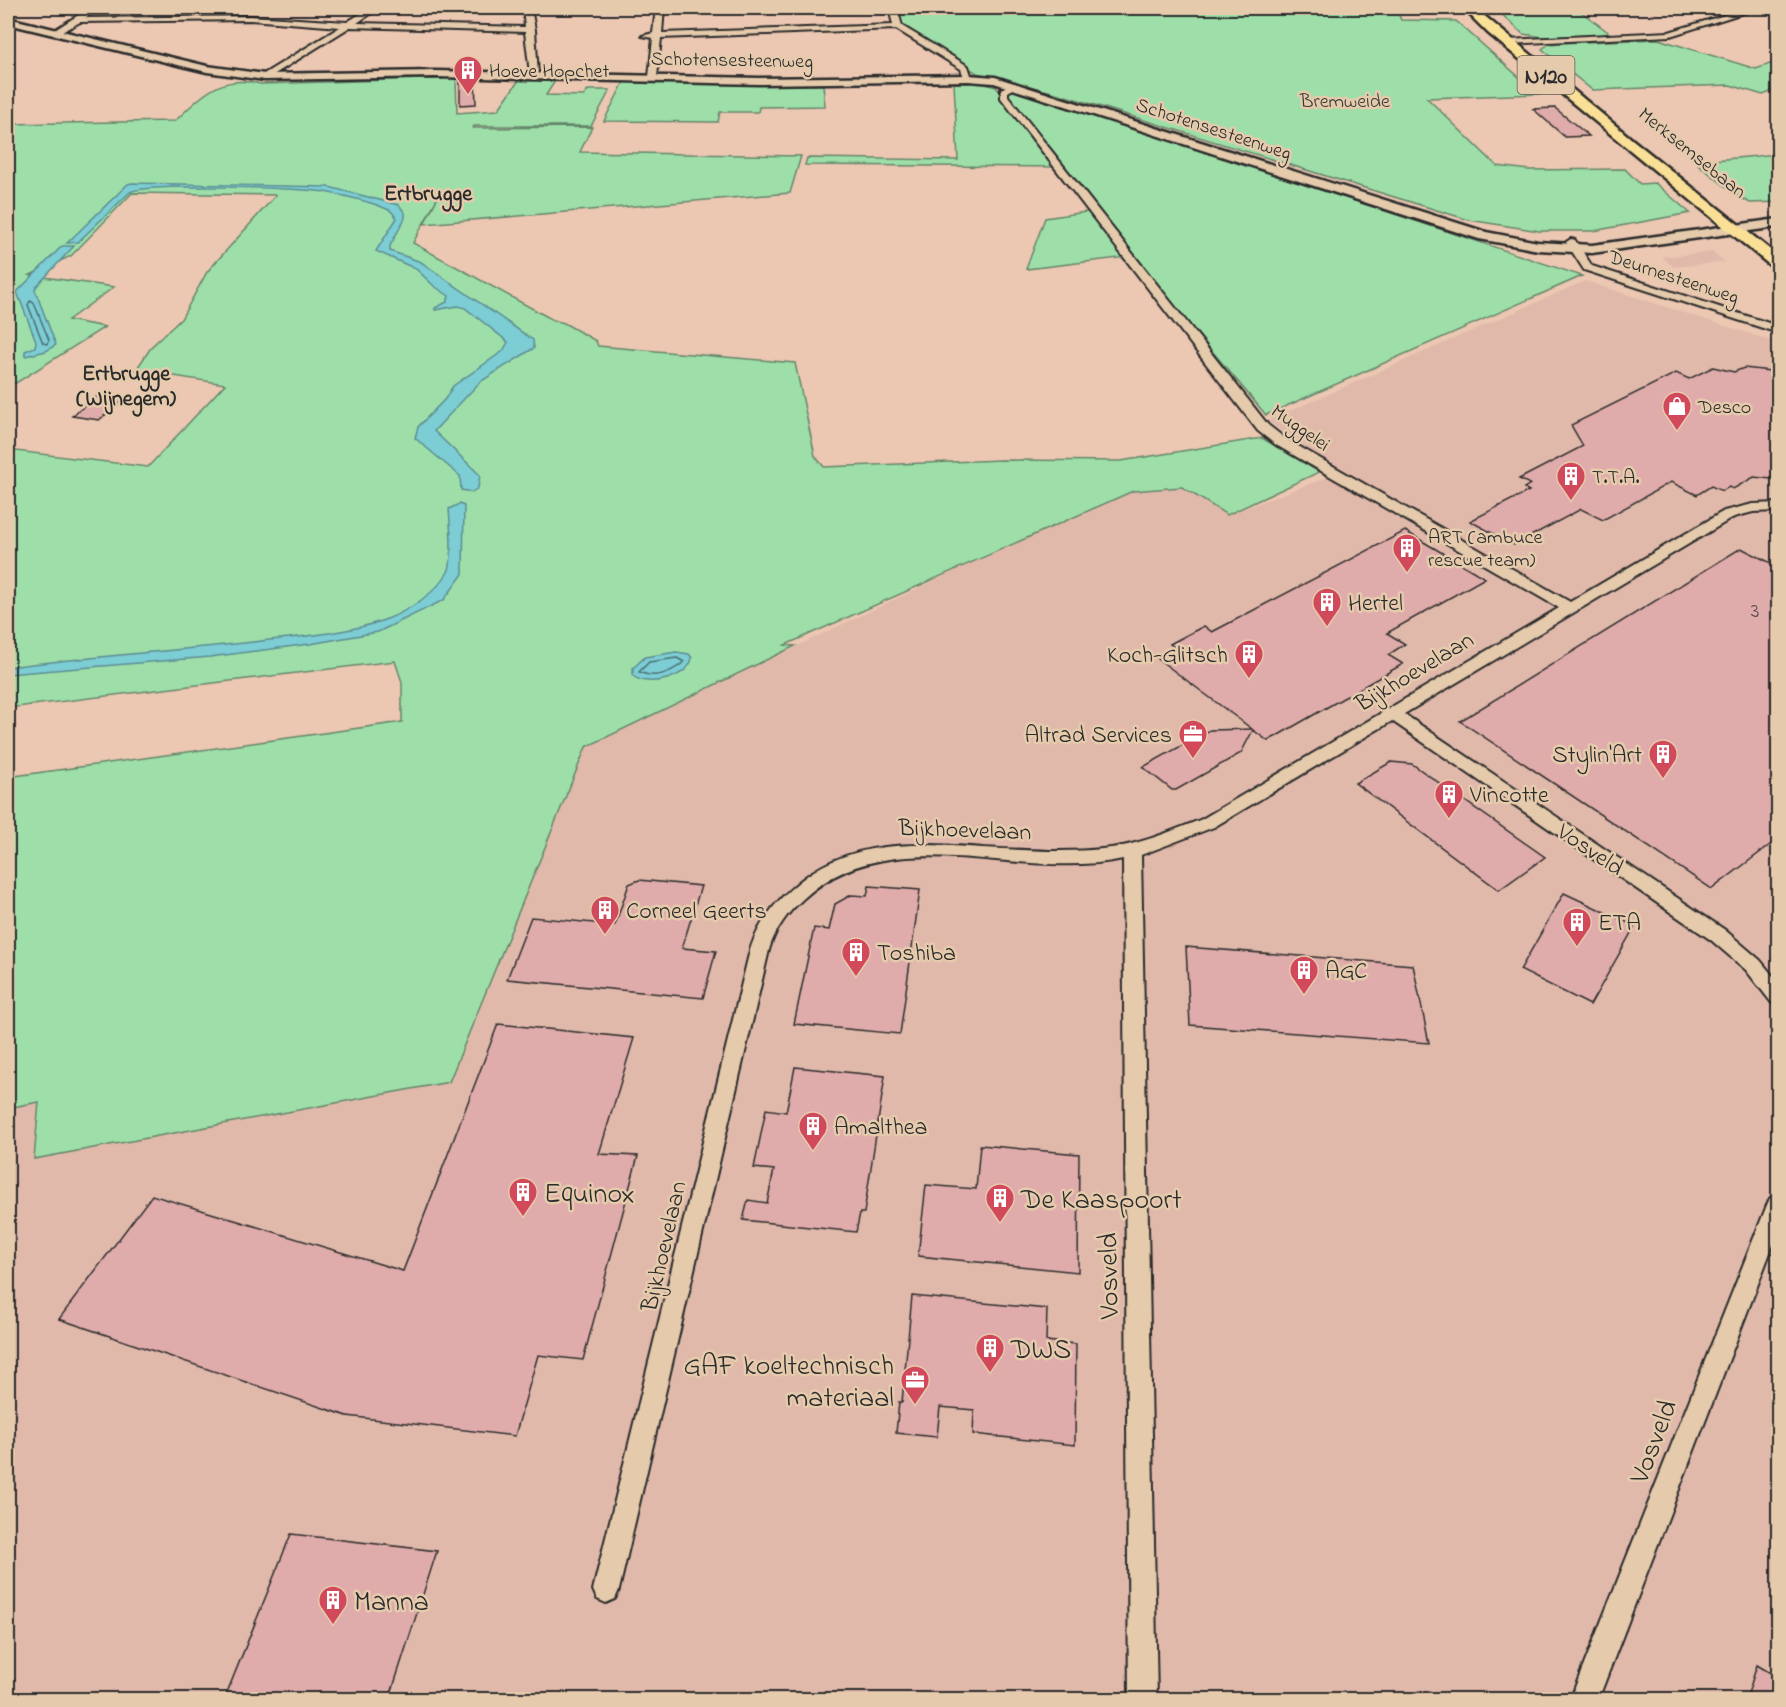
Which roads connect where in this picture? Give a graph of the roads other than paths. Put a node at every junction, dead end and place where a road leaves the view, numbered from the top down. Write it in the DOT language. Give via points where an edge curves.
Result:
graph roads {
  1 [pos="91,8"];
  2 [pos="375,8"];
  3 [pos="527,8"];
  4 [pos="660,8"];
  5 [pos="892,8"];
  6 [pos="1469,8"];
  7 [pos="1484,8"];
  8 [pos="1755,8"];
  9 [pos="79,20"];
  10 [pos="8,21"];
  11 [pos="349,24"];
  12 [pos="898,27"];
  13 [pos="531,30"];
  14 [pos="57,31"];
  15 [pos="658,35"];
  16 [pos="1521,41"];
  17 [pos="1506,42"];
  18 [pos="656,61"];
  19 [pos="534,75"];
  20 [pos="265,76"];
  21 [pos="653,77"];
  22 [pos="968,78"];
  23 [pos="1016,85"];
  24 [pos="1779,214"];
  25 [pos="1441,222"];
  26 [pos="1779,223"];
  27 [pos="1739,224"];
  28 [pos="1573,245"];
  29 [pos="1779,246"];
  30 [pos="1779,264"];
  31 [pos="1775,329"];
  32 [pos="1779,507"];
  33 [pos="1569,608"];
  34 [pos="1393,714"];
  35 [pos="1132,852"];
  36 [pos="1779,996"];
  37 [pos="1779,1205"];
  38 [pos="606,1590"];
  39 [pos="1143,1700"];
  40 [pos="1584,1700"];
  1 -- 9 [label="street"];
  2 -- 11 [label="street"];
  3 -- 13 [label="street"];
  4 -- 15 [label="street"];
  5 -- 12 [label="street"];
  6 -- 17 [label="main road, N120"];
  7 -- 16 [label="main road, N120"];
  8 -- 16 [label="street" via="1670,34"];
  9 -- 11 [label="street" via="250,18"];
  9 -- 14 [label="street"];
  10 -- 14 [label="street, Schotensesteenweg"];
  11 -- 13 [label="street"];
  11 -- 20 [label="street"];
  12 -- 15 [label="street"];
  12 -- 22 [label="street" via="965,68"];
  13 -- 19 [label="street"];
  14 -- 20 [label="street, Schotensesteenweg" via="207,69"];
  15 -- 18 [label="street"];
  15 -- 18 [label="street" via="646,31 646,52"];
  16 -- 17 [label="street"];
  16 -- 27 [label="main road, Merksemsebaan / N120"];
  17 -- 27 [label="main road, Merksemsebaan / N120"];
  18 -- 21 [label="street"];
  19 -- 20 [label="street, Schotensesteenweg"];
  19 -- 21 [label="street, Schotensesteenweg"];
  21 -- 22 [label="street, Schotensesteenweg" via="760,81"];
  22 -- 23 [label="street, Schotensesteenweg"];
  23 -- 25 [label="street, Schotensesteenweg"];
  23 -- 33 [label="street, Muggelei" via="1004,91 1004,96 1264,429"];
  24 -- 27 [label="street, Deurnesteenweg"];
  25 -- 28 [label="street, Deurnesteenweg" via="1512,242"];
  26 -- 27 [label="street, Deurnesteenweg"];
  27 -- 28 [label="street, Deurnesteenweg" via="1621,246"];
  27 -- 29 [label="main road, Merksemsebaan / N120"];
  27 -- 30 [label="main road, Merksemsebaan / N120"];
  28 -- 31 [label="street, Deurnesteenweg" via="1583,264 1594,270"];
  32 -- 33 [label="street, Bijkhoevelaan" via="1729,514"];
  33 -- 34 [label="street, Bijkhoevelaan"];
  34 -- 35 [label="street, Bijkhoevelaan" via="1208,824"];
  34 -- 36 [label="street, Vosveld" via="1718,935 1753,965"];
  35 -- 38 [label="street, Bijkhoevelaan" via="1088,857 898,850 854,859 811,881 782,907 765,935 753,981"];
  35 -- 39 [label="street, Vosveld"];
  37 -- 40 [label="street, Vosveld"];
}
